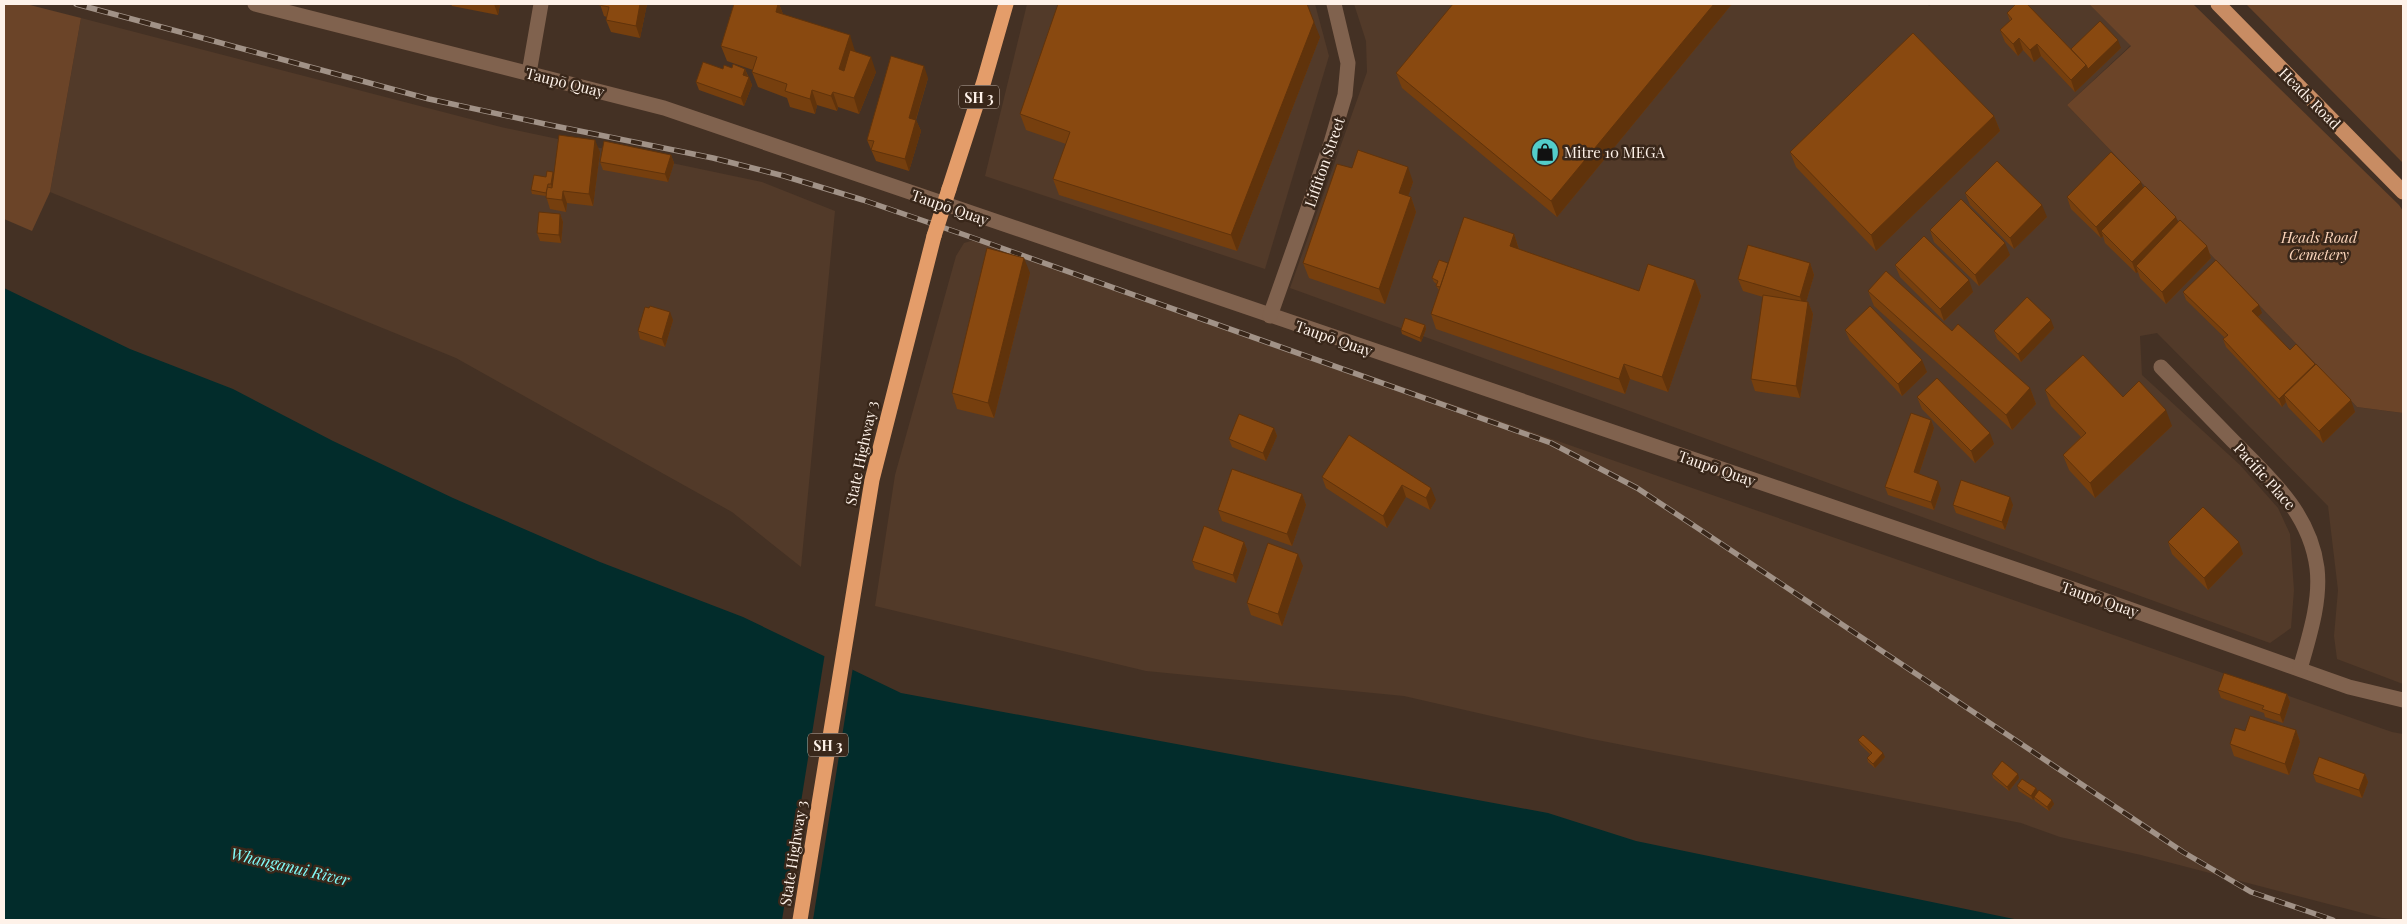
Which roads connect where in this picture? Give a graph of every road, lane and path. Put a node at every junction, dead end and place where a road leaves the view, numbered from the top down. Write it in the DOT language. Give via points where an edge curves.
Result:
graph roads {
  1 [pos="255,4"];
  2 [pos="540,4"];
  3 [pos="1006,4"];
  4 [pos="1334,4"];
  5 [pos="2218,4"];
  6 [pos="529,73"];
  7 [pos="2403,192"];
  8 [pos="1270,316"];
  9 [pos="2161,368"];
  10 [pos="2300,669"];
  11 [pos="2403,700"];
  12 [pos="800,920"];
  1 -- 6 [label="street, Taupō Quay"];
  2 -- 6 [label="street"];
  3 -- 12 [label="highway, State Highway 3 / SH 3, bridge" via="934,236 872,480"];
  4 -- 8 [label="street, Liffiton Street" via="1348,63 1345,95"];
  5 -- 7 [label="main road, Heads Road"];
  6 -- 8 [label="street, Taupō Quay" via="664,108"];
  8 -- 10 [label="street, Taupō Quay"];
  9 -- 10 [label="street, Pacific Place" via="2286,494 2308,531 2317,570 2316,593 2314,615"];
  10 -- 11 [label="street, Taupō Quay" via="2350,687"];
}
